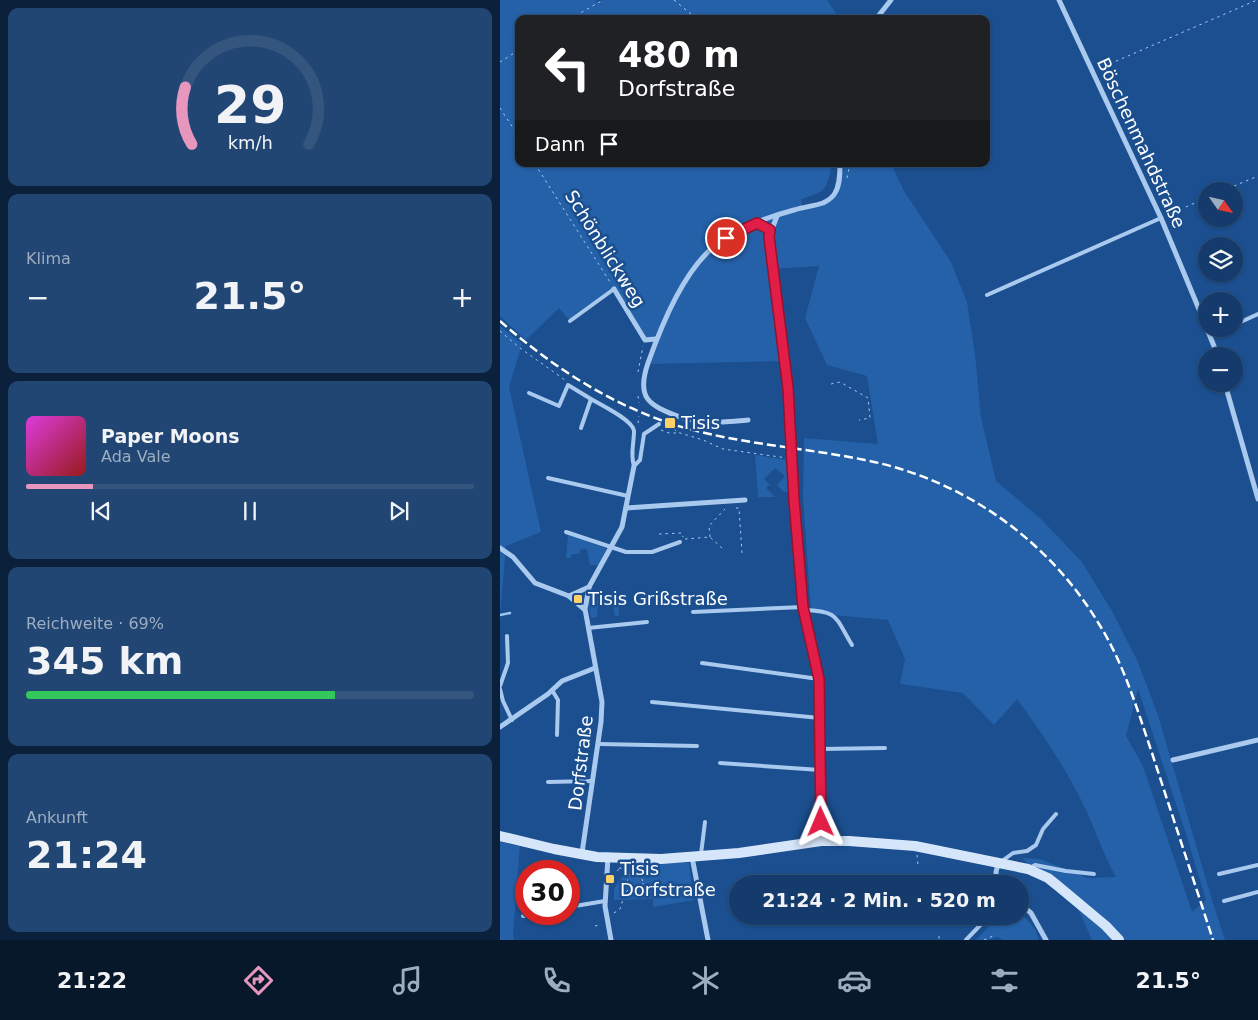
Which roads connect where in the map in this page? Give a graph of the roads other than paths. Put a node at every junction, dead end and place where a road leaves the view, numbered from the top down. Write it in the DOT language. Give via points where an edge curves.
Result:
graph roads {
  1 [pos="891,0"];
  2 [pos="1059,0"];
  3 [pos="879,15"];
  4 [pos="840,167"];
  5 [pos="777,216"];
  6 [pos="1161,218"];
  7 [pos="757,223"];
  8 [pos="770,230"];
  9 [pos="614,289"];
  10 [pos="987,295"];
  11 [pos="1198,306"];
  12 [pos="1258,314"];
  13 [pos="570,321"];
  14 [pos="1243,321"];
  15 [pos="656,339"];
  16 [pos="1227,392"];
  17 [pos="529,393"];
  18 [pos="591,399"];
  19 [pos="748,420"];
  20 [pos="659,424"];
  21 [pos="581,428"];
  22 [pos="634,466"];
  23 [pos="548,478"];
  24 [pos="628,496"];
  25 [pos="1258,499"];
  26 [pos="745,500"];
  27 [pos="626,508"];
  28 [pos="566,532"];
  29 [pos="680,542"];
  30 [pos="612,547"];
  31 [pos="500,548"];
  32 [pos="589,587"];
  33 [pos="570,596"];
  34 [pos="803,608"];
  35 [pos="585,609"];
  36 [pos="693,612"];
  37 [pos="647,622"];
  38 [pos="588,628"];
  39 [pos="507,636"];
  40 [pos="852,645"];
  41 [pos="702,664"];
  42 [pos="595,668"];
  43 [pos="819,679"];
  44 [pos="500,688"];
  45 [pos="552,690"];
  46 [pos="652,702"];
  47 [pos="820,718"];
  48 [pos="512,720"];
  49 [pos="500,727"];
  50 [pos="557,735"];
  51 [pos="1258,740"];
  52 [pos="599,744"];
  53 [pos="697,746"];
  54 [pos="885,748"];
  55 [pos="820,749"];
  56 [pos="1173,760"];
  57 [pos="720,763"];
  58 [pos="820,770"];
  59 [pos="593,781"];
  60 [pos="548,782"];
  61 [pos="1056,814"];
  62 [pos="705,822"];
  63 [pos="500,836"];
  64 [pos="821,842"];
  65 [pos="582,853"];
  66 [pos="608,856"];
  67 [pos="697,857"];
  68 [pos="998,864"];
  69 [pos="1258,865"];
  70 [pos="1028,869"];
  71 [pos="1094,874"];
  72 [pos="1219,874"];
  73 [pos="996,875"];
  74 [pos="1258,892"];
  75 [pos="605,901"];
  76 [pos="1224,901"];
  77 [pos="580,905"];
  78 [pos="1029,912"];
  79 [pos="980,925"];
  80 [pos="611,940"];
  81 [pos="708,940"];
  82 [pos="966,940"];
  83 [pos="1046,940"];
  84 [pos="1119,940"];
  1 -- 3 [label="street"];
  2 -- 6 [label="street, Böschenmahdstraße"];
  4 -- 5 [label="street" via="835,194 825,202"];
  5 -- 7 [label="street"];
  5 -- 8 [label="street"];
  6 -- 10 [label="lane"];
  6 -- 11 [label="street, Böschenmahdstraße"];
  7 -- 8 [label="street"];
  7 -- 15 [label="street" via="726,238 709,251 676,296"];
  8 -- 34 [label="street, bridge" via="788,388"];
  9 -- 13 [label="lane"];
  9 -- 15 [label="street, Schönblickweg" via="645,340"];
  12 -- 14 [label="lane"];
  15 -- 19 [label="street" via="645,373 643,390 646,398 660,408 694,420"];
  16 -- 25 [label="street"];
  17 -- 18 [label="lane" via="559,406 568,385"];
  18 -- 21 [label="lane"];
  18 -- 22 [label="lane" via="630,422 634,429 631,458"];
  20 -- 22 [label="lane" via="644,434 640,460"];
  22 -- 24 [label="street, Dorfstraße"];
  23 -- 24 [label="lane"];
  24 -- 27 [label="street, Dorfstraße"];
  26 -- 27 [label="street"];
  27 -- 30 [label="street, Dorfstraße" via="622,527"];
  28 -- 30 [label="lane"];
  29 -- 30 [label="lane" via="652,552 626,552"];
  30 -- 32 [label="street, Dorfstraße"];
  31 -- 33 [label="street" via="513,557 534,583"];
  32 -- 33 [label="street"];
  32 -- 35 [label="street, Dorfstraße"];
  33 -- 35 [label="street"];
  34 -- 36 [label="lane"];
  34 -- 40 [label="lane" via="830,612"];
  34 -- 43 [label="street"];
  35 -- 38 [label="street, Dorfstraße"];
  37 -- 38 [label="lane"];
  38 -- 42 [label="street, Dorfstraße"];
  39 -- 44 [label="lane" via="508,663"];
  41 -- 43 [label="lane"];
  42 -- 45 [label="street" via="562,681"];
  42 -- 52 [label="street, Dorfstraße" via="602,702"];
  43 -- 47 [label="street"];
  44 -- 48 [label="lane"];
  45 -- 48 [label="street"];
  45 -- 50 [label="lane" via="558,700"];
  46 -- 47 [label="lane"];
  47 -- 55 [label="street"];
  48 -- 49 [label="street"];
  51 -- 56 [label="street"];
  52 -- 53 [label="lane"];
  52 -- 59 [label="street, Dorfstraße"];
  54 -- 55 [label="lane"];
  55 -- 58 [label="street"];
  57 -- 58 [label="lane"];
  58 -- 64 [label="street"];
  59 -- 60 [label="lane"];
  59 -- 65 [label="street, Dorfstraße"];
  61 -- 68 [label="lane" via="1043,829 1036,846 1013,853"];
  62 -- 67 [label="lane"];
  63 -- 65 [label="street"];
  64 -- 67 [label="street"];
  64 -- 68 [label="street" via="894,844"];
  65 -- 66 [label="street"];
  66 -- 67 [label="street"];
  66 -- 75 [label="street"];
  67 -- 81 [label="street"];
  68 -- 70 [label="street"];
  68 -- 73 [label="street"];
  69 -- 72 [label="lane"];
  70 -- 71 [label="lane" via="1035,865"];
  70 -- 84 [label="street" via="1048,878"];
  74 -- 76 [label="lane"];
  75 -- 77 [label="lane"];
  75 -- 80 [label="street"];
  78 -- 83 [label="street"];
  79 -- 82 [label="lane"];
}
